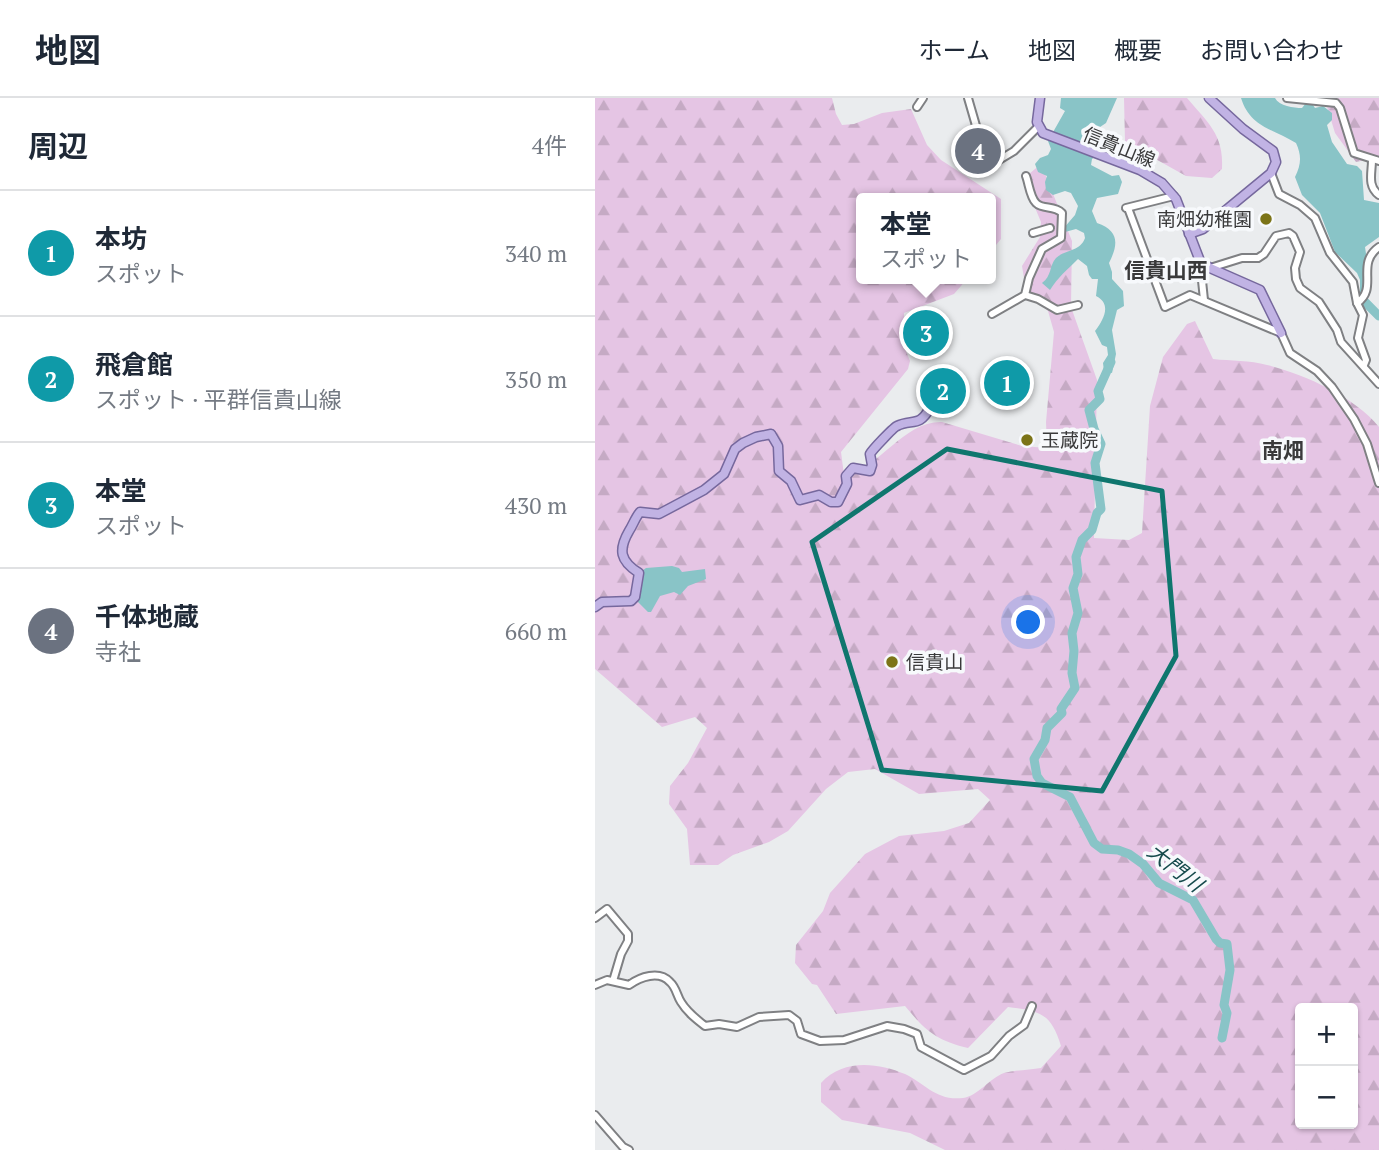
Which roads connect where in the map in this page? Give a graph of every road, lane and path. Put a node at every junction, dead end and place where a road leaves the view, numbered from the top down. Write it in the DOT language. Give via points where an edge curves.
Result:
graph roads {
  1 [pos="923,98"];
  2 [pos="968,98"];
  3 [pos="1040,98"];
  4 [pos="1209,98"];
  5 [pos="1287,98"];
  6 [pos="917,107"];
  7 [pos="1040,130"];
  8 [pos="1375,161"];
  9 [pos="1271,173"];
  10 [pos="1026,176"];
  11 [pos="1174,195"];
  12 [pos="1379,195"];
  13 [pos="1050,228"];
  14 [pos="1033,233"];
  15 [pos="1189,234"];
  16 [pos="1379,247"];
  17 [pos="1200,261"];
  18 [pos="1210,268"];
  19 [pos="1025,295"];
  20 [pos="1204,300"];
  21 [pos="1357,303"];
  22 [pos="1079,305"];
  23 [pos="992,314"];
  24 [pos="1282,333"];
  25 [pos="1364,365"];
  26 [pos="1379,384"];
  27 [pos="929,408"];
  28 [pos="1379,483"];
  29 [pos="595,607"];
  30 [pos="595,918"];
  31 [pos="613,981"];
  32 [pos="595,985"];
  33 [pos="1032,1006"];
  34 [pos="595,1115"];
  35 [pos="629,1150"];
  1 -- 6 [label="street"];
  2 -- 7 [label="street" via="988,156 999,160"];
  3 -- 7 [label="main road"];
  4 -- 9 [label="main road" via="1273,151 1276,162"];
  5 -- 8 [label="street" via="1336,103 1353,153"];
  7 -- 11 [label="main road, 信貴山線" via="1150,174"];
  8 -- 12 [label="street" via="1371,184"];
  9 -- 15 [label="main road" via="1203,229"];
  9 -- 21 [label="street" via="1279,194 1315,218 1330,253 1353,282"];
  10 -- 19 [label="street" via="1034,201 1062,213 1061,238 1042,249"];
  11 -- 15 [label="main road, 信貴山線"];
  11 -- 20 [label="street" via="1126,208 1165,307 1190,295"];
  13 -- 14 [label="street"];
  15 -- 17 [label="main road, 信貴山線"];
  16 -- 21 [label="street" via="1369,266 1375,281 1365,299"];
  17 -- 18 [label="main road"];
  17 -- 20 [label="street"];
  18 -- 24 [label="main road" via="1259,290"];
  18 -- 25 [label="street" via="1258,258 1276,236 1289,233 1300,252 1295,268 1300,288 1319,302 1341,342"];
  19 -- 22 [label="street" via="1056,310"];
  19 -- 23 [label="street"];
  20 -- 24 [label="street"];
  21 -- 25 [label="street" via="1363,315 1358,338"];
  24 -- 28 [label="street" via="1290,353 1317,371 1354,419"];
  25 -- 26 [label="street"];
  27 -- 29 [label="main road" via="922,419 898,425 876,445 870,454 870,471 853,468 838,502 819,495 800,500 791,481 779,471 778,446 771,434 743,443 735,449 724,474 704,490 659,514 640,512 635,517 623,540 622,556 639,573 635,597"];
  30 -- 31 [label="street" via="607,909 628,934"];
  31 -- 32 [label="street"];
  31 -- 33 [label="street" via="629,985 645,976 664,978 705,1026 737,1027 759,1017 789,1016 797,1021 801,1034 820,1041 847,1039 887,1026 904,1029 916,1034 921,1047 964,1070 991,1056 1024,1025"];
  34 -- 35 [label="street"];
}
